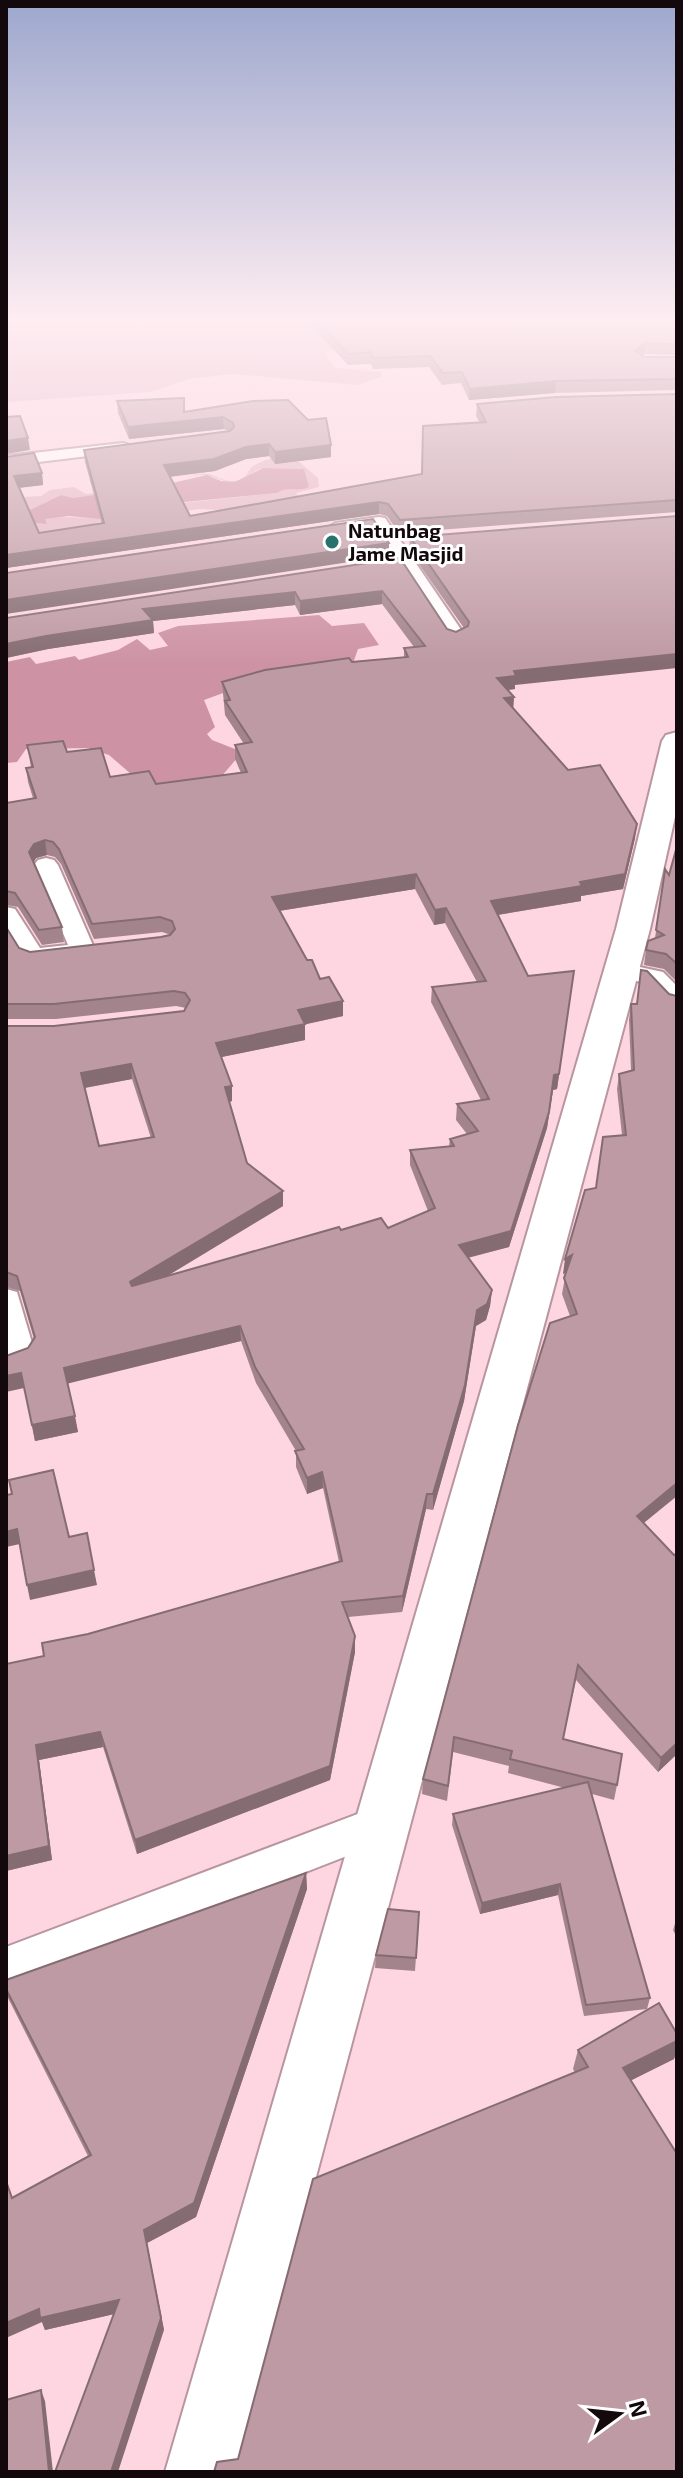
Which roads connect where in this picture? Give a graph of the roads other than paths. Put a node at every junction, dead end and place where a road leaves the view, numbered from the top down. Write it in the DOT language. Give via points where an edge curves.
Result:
graph roads {
  1 [pos="139,447"];
  2 [pos="6,461"];
  3 [pos="317,531"];
  4 [pos="418,540"];
  5 [pos="394,542"];
  6 [pos="456,637"];
  7 [pos="677,741"];
  8 [pos="46,865"];
  9 [pos="6,914"];
  10 [pos="115,947"];
  11 [pos="83,950"];
  12 [pos="621,971"];
  13 [pos="677,1001"];
  14 [pos="6,1300"];
  15 [pos="6,1357"];
  16 [pos="384,1823"];
  17 [pos="6,1968"];
  18 [pos="201,2472"];
  1 -- 2 [label="street"];
  3 -- 5 [label="street" via="379,522"];
  4 -- 5 [label="street"];
  5 -- 6 [label="street" via="396,563"];
  7 -- 12 [label="street"];
  8 -- 11 [label="street"];
  9 -- 11 [label="street" via="33,956"];
  10 -- 11 [label="street"];
  12 -- 13 [label="street" via="654,977"];
  12 -- 16 [label="street"];
  14 -- 15 [label="street" via="19,1353"];
  16 -- 17 [label="street"];
  16 -- 18 [label="street"];
}
